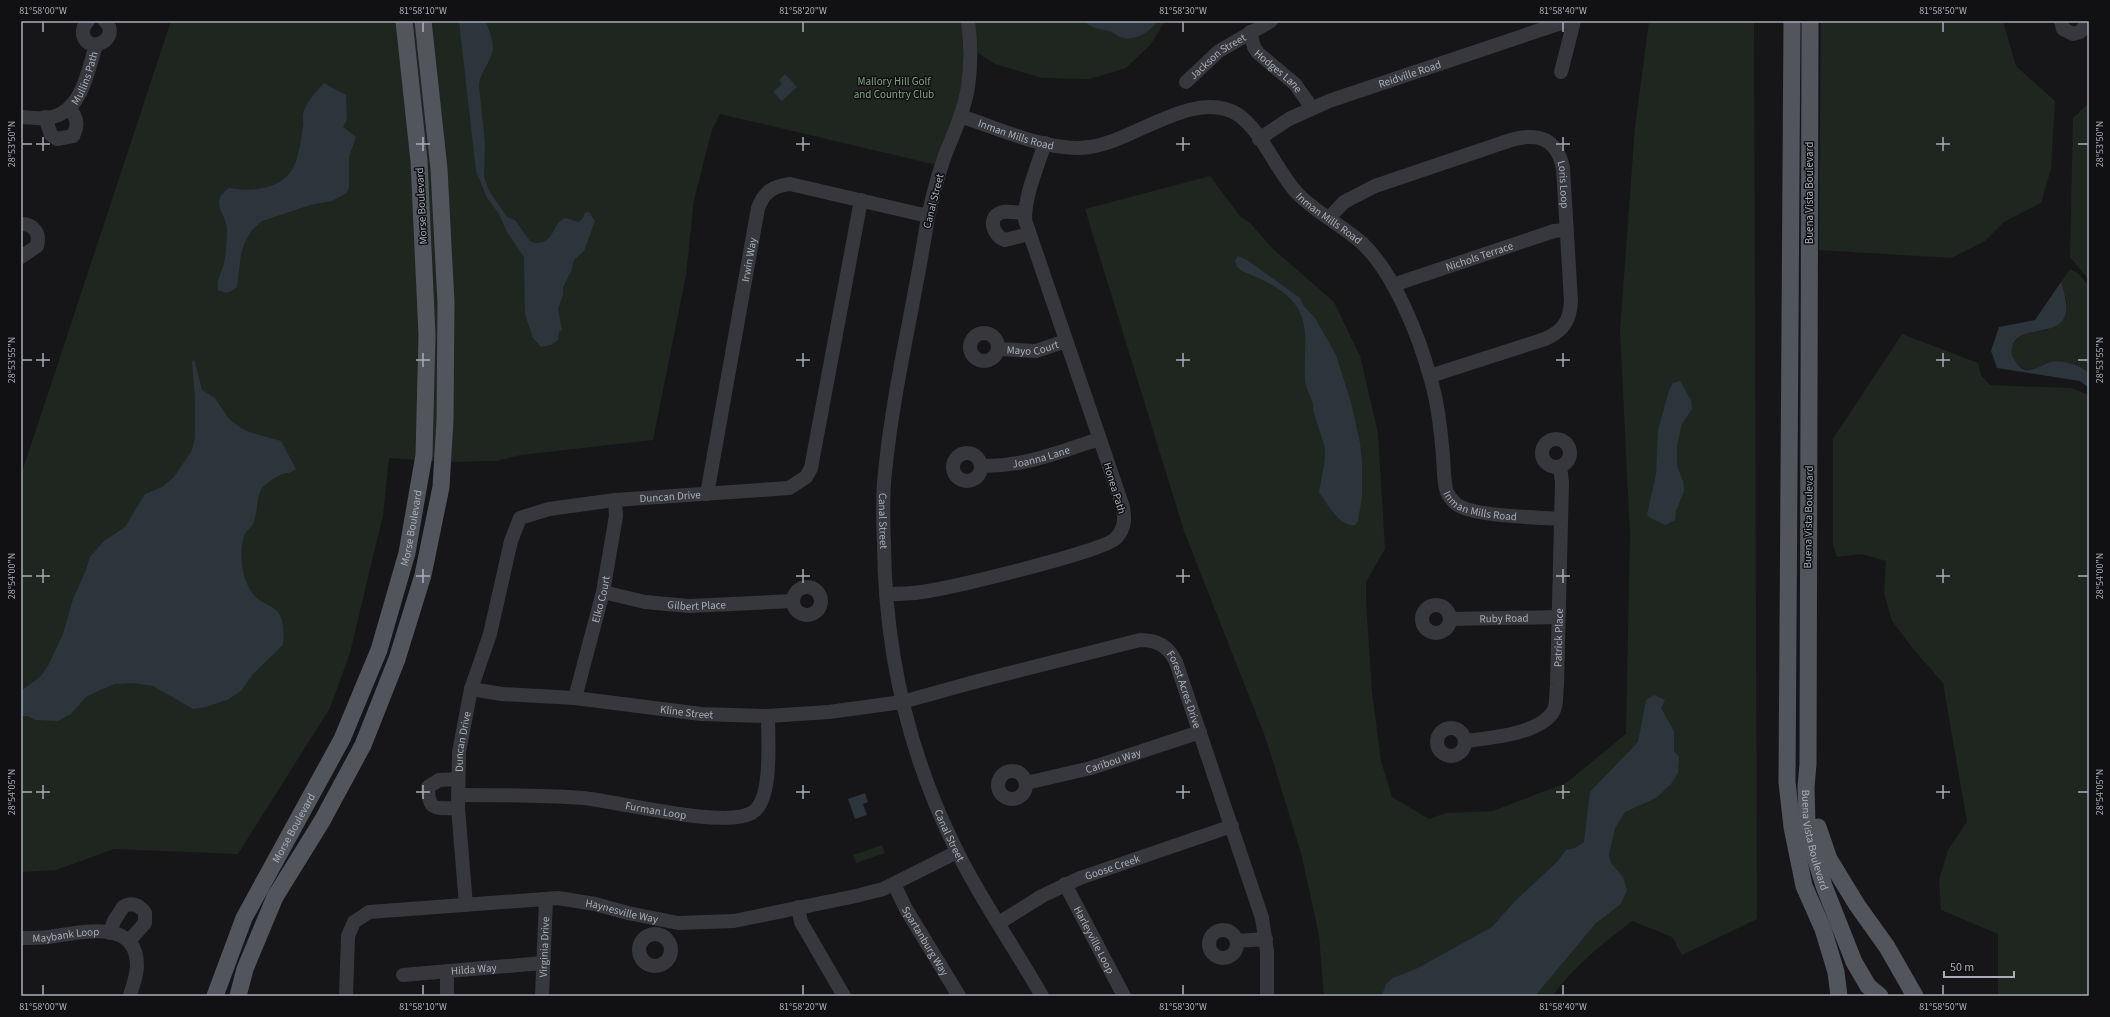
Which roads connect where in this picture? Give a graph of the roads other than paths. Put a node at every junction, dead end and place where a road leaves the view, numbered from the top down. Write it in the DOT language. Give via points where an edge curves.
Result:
graph roads {
  1 [pos="88,21"];
  2 [pos="105,21"];
  3 [pos="404,21"];
  4 [pos="423,21"];
  5 [pos="968,21"];
  6 [pos="1271,21"];
  7 [pos="1567,21"];
  8 [pos="1574,21"];
  9 [pos="1792,21"];
  10 [pos="1810,21"];
  11 [pos="2061,21"];
  12 [pos="2089,21"];
  13 [pos="1250,32"];
  14 [pos="96,45"];
  15 [pos="1561,72"];
  16 [pos="1186,82"];
  17 [pos="70,108"];
  18 [pos="1312,108"];
  19 [pos="960,116"];
  20 [pos="21,117"];
  21 [pos="45,117"];
  22 [pos="1259,139"];
  23 [pos="1045,143"];
  24 [pos="861,200"];
  25 [pos="1025,213"];
  26 [pos="928,216"];
  27 [pos="1329,218"];
  28 [pos="21,224"];
  29 [pos="1566,230"];
  30 [pos="1029,234"];
  31 [pos="21,257"];
  32 [pos="1393,285"];
  33 [pos="1066,341"];
  34 [pos="998,349"];
  35 [pos="1430,376"];
  36 [pos="1099,439"];
  37 [pos="981,466"];
  38 [pos="1560,467"];
  39 [pos="707,494"];
  40 [pos="615,500"];
  41 [pos="1561,519"];
  42 [pos="603,592"];
  43 [pos="886,594"];
  44 [pos="792,600"];
  45 [pos="1558,617"];
  46 [pos="1450,619"];
  47 [pos="471,688"];
  48 [pos="576,698"];
  49 [pos="902,702"];
  50 [pos="768,716"];
  51 [pos="1200,732"];
  52 [pos="1465,741"];
  53 [pos="1808,764"];
  54 [pos="458,779"];
  55 [pos="1026,783"];
  56 [pos="458,802"];
  57 [pos="1232,826"];
  58 [pos="957,852"];
  59 [pos="894,884"];
  60 [pos="1065,884"];
  61 [pos="546,899"];
  62 [pos="466,905"];
  63 [pos="798,907"];
  64 [pos="660,920"];
  65 [pos="1000,923"];
  66 [pos="110,933"];
  67 [pos="658,934"];
  68 [pos="21,938"];
  69 [pos="1266,939"];
  70 [pos="129,941"];
  71 [pos="1237,941"];
  72 [pos="544,963"];
  73 [pos="447,972"];
  74 [pos="403,975"];
  75 [pos="839,994"];
  76 [pos="130,996"];
  77 [pos="215,996"];
  78 [pos="238,996"];
  79 [pos="346,996"];
  80 [pos="447,996"];
  81 [pos="542,996"];
  82 [pos="959,996"];
  83 [pos="1042,996"];
  84 [pos="1124,996"];
  85 [pos="1267,996"];
  86 [pos="1839,996"];
  87 [pos="1880,996"];
  88 [pos="1915,996"];
  1 -- 14 [label="street, Mullins Path" via="83,29 84,37"];
  2 -- 14 [label="street, Mullins Path" via="109,28 109,36 104,42"];
  3 -- 77 [label="main road, Morse Boulevard" via="419,161 427,335 424,455 407,553 379,650 342,740 244,918"];
  4 -- 78 [label="main road, Morse Boulevard" via="439,169 446,303 445,420 441,487 423,575 397,659 363,745 322,821 275,897 245,969"];
  5 -- 19 [label="street, Canal Street" via="968,87"];
  6 -- 13 [label="street, Jackson Street"];
  7 -- 18 [label="street, Reidville Road" via="1354,91"];
  8 -- 15 [label="street"];
  9 -- 86 [label="main road, Buena Vista Boulevard" via="1787,782 1792,827 1804,886 1823,929 1836,972"];
  10 -- 53 [label="main road, Buena Vista Boulevard"];
  11 -- 12 [label="street" via="2063,29 2073,34 2080,32"];
  13 -- 16 [label="street, Jackson Street" via="1219,51"];
  13 -- 18 [label="street, Hodges Lane" via="1258,53 1295,84"];
  14 -- 17 [label="street, Mullins Path" via="78,97"];
  17 -- 21 [label="street, Mullins Path" via="52,117"];
  17 -- 21 [label="street, Mullins Path" via="77,124 73,136 57,139 51,134"];
  18 -- 22 [label="street, Reidville Road" via="1289,119"];
  19 -- 23 [label="street, Inman Mills Road"];
  19 -- 26 [label="street, Canal Street"];
  20 -- 21 [label="street, Mullins Path"];
  22 -- 23 [label="street, Inman Mills Road" via="1237,114 1214,107 1201,107 1100,145 1070,147"];
  22 -- 27 [label="street, Inman Mills Road" via="1297,194"];
  23 -- 25 [label="street, Honea Path" via="1028,194"];
  24 -- 26 [label="street, Irwin Way"];
  24 -- 39 [label="street, Duncan Drive" via="811,468 806,477 789,488"];
  24 -- 39 [label="street, Irwin Way" via="790,184 769,190 762,198 758,208"];
  25 -- 30 [label="street, Honea Path"];
  25 -- 30 [label="street" via="1003,212 993,224 993,230 1005,240"];
  26 -- 43 [label="street, Canal Street" via="888,442 883,512"];
  27 -- 29 [label="street, Loris Loop" via="1344,202 1375,186 1518,138 1534,137 1546,140 1555,147 1560,157"];
  27 -- 32 [label="street, Inman Mills Road" via="1364,245"];
  28 -- 31 [label="street" via="32,226 37,231 39,239 37,246"];
  29 -- 32 [label="street, Nichols Terrace" via="1554,231"];
  29 -- 35 [label="street, Loris Loop" via="1570,310 1564,327 1545,339"];
  30 -- 33 [label="street, Honea Path"];
  32 -- 35 [label="street, Inman Mills Road" via="1414,329"];
  33 -- 34 [label="street, Mayo Court" via="1036,351"];
  33 -- 36 [label="street, Honea Path"];
  35 -- 41 [label="street, Inman Mills Road" via="1439,420 1446,486 1454,502 1474,512"];
  36 -- 37 [label="street, Joanna Lane" via="1028,462 1010,466"];
  36 -- 43 [label="street, Honea Path" via="1124,514 1122,531 1109,544 936,590"];
  38 -- 41 [label="street, Patrick Place"];
  39 -- 40 [label="street, Duncan Drive"];
  40 -- 42 [label="street, Elko Court" via="616,516"];
  40 -- 47 [label="street, Duncan Drive" via="549,508 520,518 511,541 490,634"];
  41 -- 45 [label="street, Patrick Place"];
  42 -- 44 [label="street, Gilbert Place" via="645,602 689,606"];
  42 -- 48 [label="street, Elko Court"];
  43 -- 49 [label="street, Canal Street" via="892,653"];
  45 -- 46 [label="street, Ruby Road"];
  45 -- 52 [label="street, Patrick Place" via="1556,700 1548,718 1541,725 1530,729"];
  47 -- 48 [label="street, Kline Street" via="502,694"];
  47 -- 54 [label="street, Duncan Drive" via="459,752"];
  48 -- 50 [label="street, Kline Street" via="701,714"];
  49 -- 50 [label="street, Kline Street" via="854,710"];
  49 -- 51 [label="street, Forest Acres Drive" via="1140,640 1149,640 1158,642 1172,654"];
  49 -- 58 [label="street, Canal Street" via="934,802"];
  50 -- 56 [label="street, Furman Loop" via="768,767 764,798 754,812 742,816 711,818 674,814 584,798"];
  51 -- 55 [label="street, Caribou Way" via="1091,768"];
  51 -- 57 [label="street, Forest Acres Drive"];
  53 -- 87 [label="main road, Buena Vista Boulevard" via="1807,823 1814,857 1854,962 1868,986"];
  53 -- 88 [label="main road" via="1815,818 1829,859 1887,947"];
  54 -- 56 [label="street, Duncan Drive"];
  54 -- 56 [label="street, Duncan Drive" via="433,782 428,787 428,800 433,806 438,808"];
  56 -- 62 [label="street, Duncan Drive"];
  57 -- 60 [label="street, Goose Creek" via="1101,869"];
  57 -- 69 [label="street, Forest Acres Drive" via="1256,895"];
  58 -- 59 [label="street, Haynesville Way"];
  58 -- 65 [label="street, Canal Street"];
  59 -- 63 [label="street, Haynesville Way" via="856,896"];
  59 -- 82 [label="street, Spartanburg Way" via="906,909"];
  60 -- 65 [label="street, Goose Creek"];
  60 -- 84 [label="street, Harleyville Loop"];
  61 -- 62 [label="street, Haynesville Way"];
  61 -- 64 [label="street, Haynesville Way" via="595,904"];
  61 -- 72 [label="street, Virginia Drive"];
  62 -- 79 [label="street, Haynesville Way" via="369,912 354,922 348,936"];
  63 -- 64 [label="street, Haynesville Way" via="751,918 713,923"];
  63 -- 75 [label="street" via="801,922"];
  64 -- 67 [label="street"];
  65 -- 83 [label="street, Canal Street"];
  66 -- 68 [label="street, Maybank Loop" via="92,931 46,938"];
  66 -- 70 [label="street, Maybank Loop"];
  66 -- 70 [label="street, Maybank Loop" via="123,907 133,904 139,906 145,913 145,923"];
  69 -- 71 [label="street"];
  69 -- 85 [label="street, Forest Acres Drive"];
  70 -- 76 [label="street" via="134,947 137,967"];
  72 -- 73 [label="street, Hilda Way"];
  72 -- 81 [label="street, Virginia Drive"];
  73 -- 74 [label="street, Hilda Way"];
  73 -- 80 [label="street"];
}
